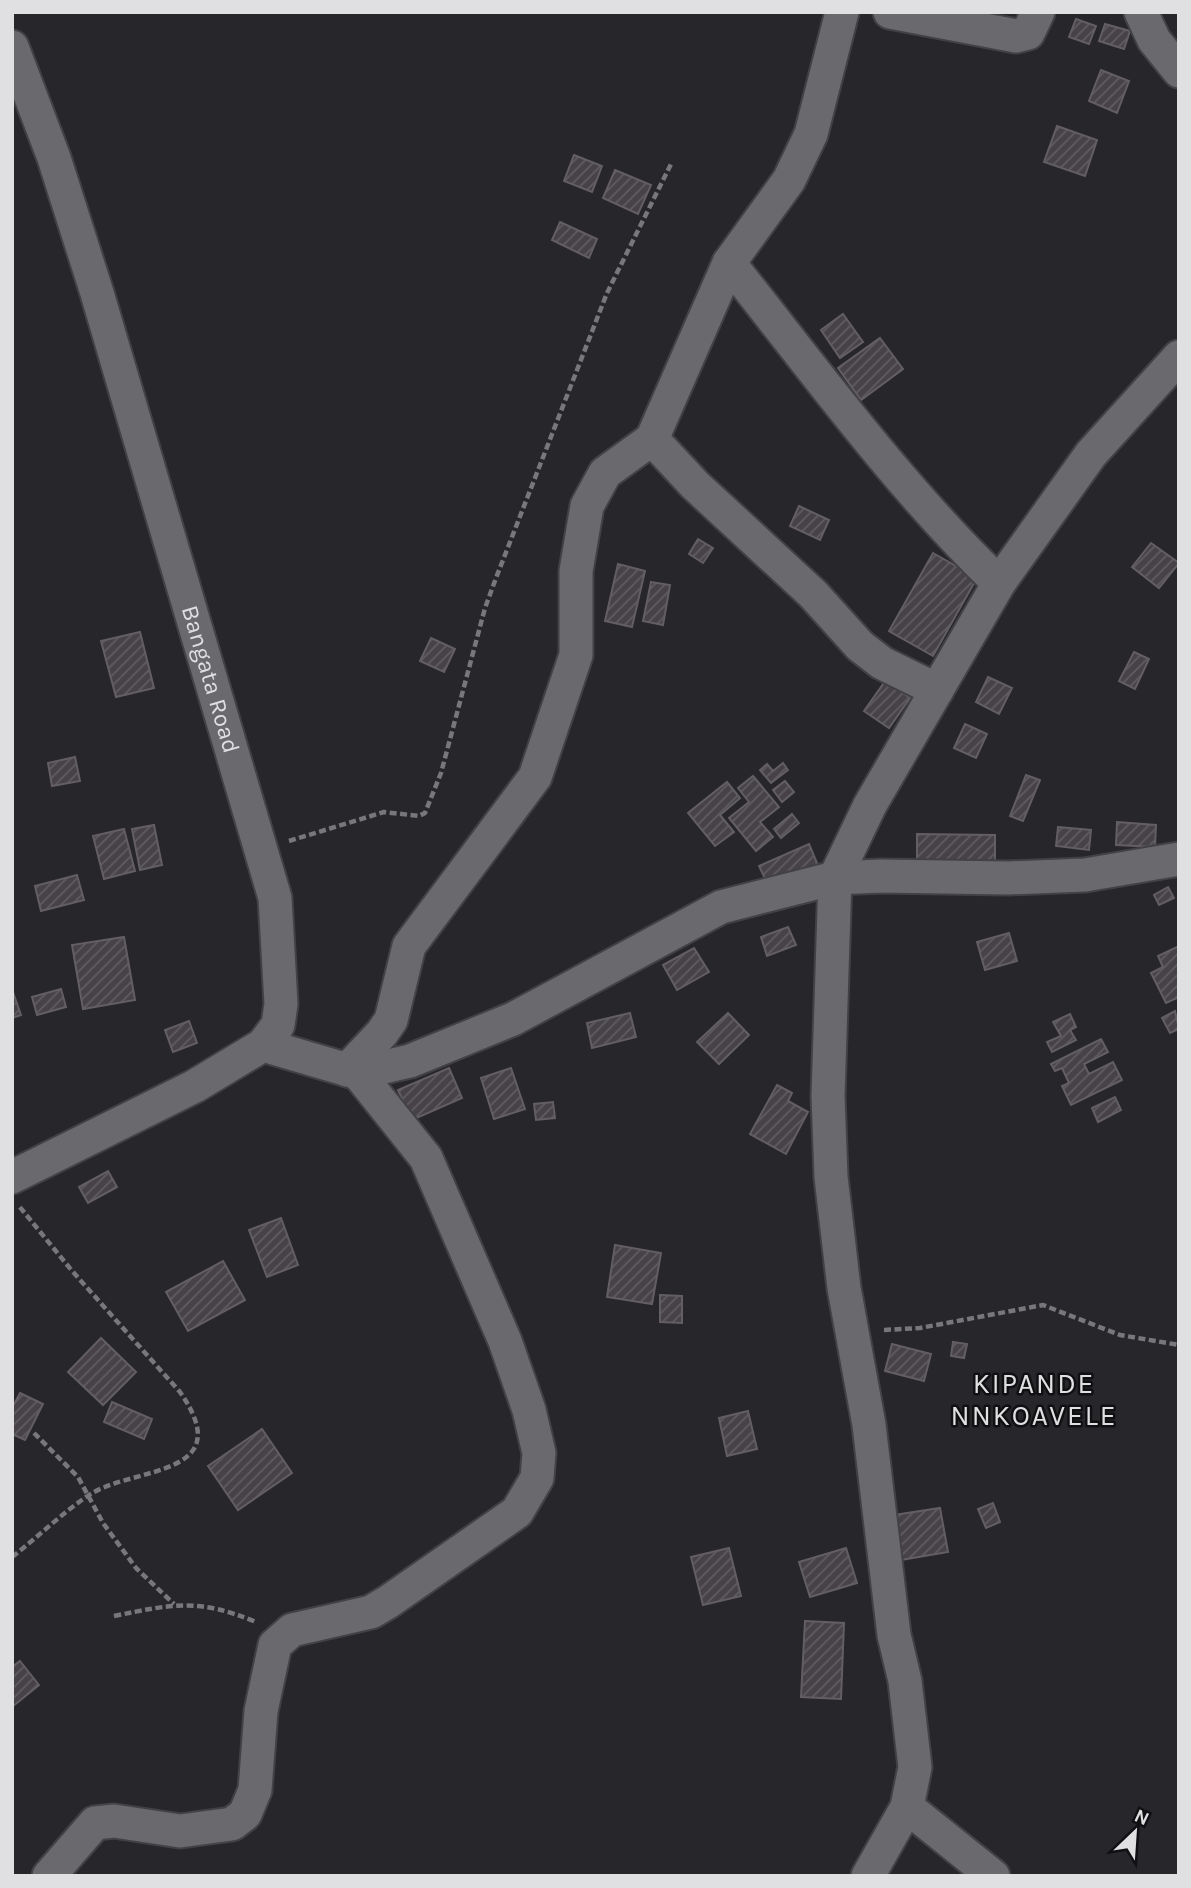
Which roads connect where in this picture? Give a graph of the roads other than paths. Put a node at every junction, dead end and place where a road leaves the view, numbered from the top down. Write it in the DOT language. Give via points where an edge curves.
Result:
graph roads {
  1 [pos="842,12"];
  2 [pos="890,12"];
  3 [pos="1038,12"];
  4 [pos="1141,12"];
  5 [pos="12,47"];
  6 [pos="1179,71"];
  7 [pos="729,263"];
  8 [pos="1179,357"];
  9 [pos="652,439"];
  10 [pos="999,583"];
  11 [pos="937,690"];
  12 [pos="1179,859"];
  13 [pos="835,878"];
  14 [pos="262,1045"];
  15 [pos="353,1072"];
  16 [pos="12,1177"];
  17 [pos="907,1807"];
  18 [pos="49,1876"];
  19 [pos="868,1876"];
  20 [pos="993,1876"];
  1 -- 7 [label="street" via="811,134 789,180"];
  2 -- 3 [label="street" via="1016,36 1028,33"];
  4 -- 6 [label="street" via="1154,40"];
  5 -- 14 [label="street, Bangata Road" via="97,293 275,898 281,1004 278,1025"];
  7 -- 9 [label="street"];
  7 -- 10 [label="street" via="903,484"];
  8 -- 10 [label="street" via="1091,454"];
  9 -- 11 [label="street" via="813,594 860,646 881,663"];
  9 -- 15 [label="street" via="605,473 587,506 576,571 576,655 535,777 409,946 391,1020"];
  10 -- 11 [label="street"];
  11 -- 13 [label="street" via="870,805"];
  12 -- 13 [label="street" via="1072,875"];
  13 -- 15 [label="street" via="721,907 513,1019 410,1061"];
  13 -- 17 [label="street" via="828,1096 831,1177 894,1635 912,1727 915,1767"];
  14 -- 15 [label="street"];
  14 -- 16 [label="street, Bangata Road" via="183,1093"];
  15 -- 18 [label="street" via="426,1158 473,1262 529,1410 539,1453 537,1478 527,1499 508,1520 388,1602 371,1612 292,1630 280,1637 261,1711 255,1790 245,1814 232,1824 201,1830 95,1823"];
  17 -- 19 [label="street"];
  17 -- 20 [label="street"];
}
